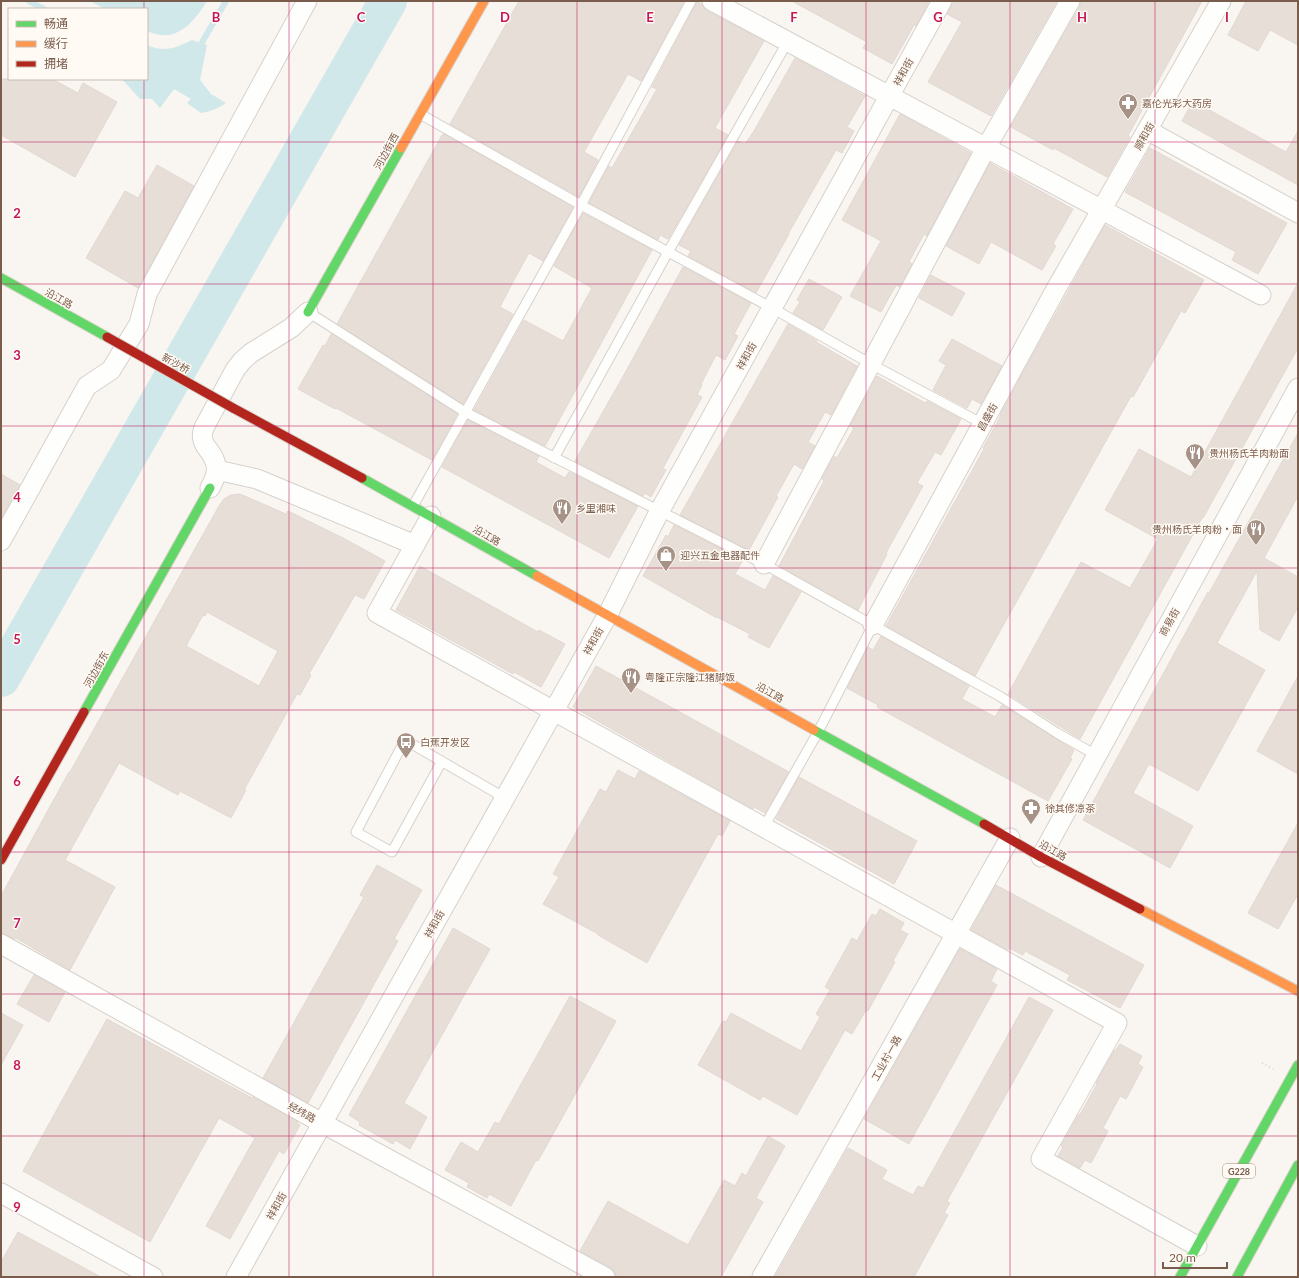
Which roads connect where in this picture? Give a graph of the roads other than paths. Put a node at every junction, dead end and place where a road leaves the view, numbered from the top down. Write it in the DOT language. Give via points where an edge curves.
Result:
graph roads {
  1 [pos="306,1"];
  2 [pos="484,1"];
  3 [pos="691,1"];
  4 [pos="712,1"];
  5 [pos="942,1"];
  6 [pos="1070,1"];
  7 [pos="1221,1"];
  8 [pos="788,41"];
  9 [pos="890,96"];
  10 [pos="420,114"];
  11 [pos="1147,130"];
  12 [pos="986,148"];
  13 [pos="582,205"];
  14 [pos="1102,210"];
  15 [pos="1298,213"];
  16 [pos="668,252"];
  17 [pos="1,278"];
  18 [pos="1261,295"];
  19 [pos="772,308"];
  20 [pos="308,312"];
  21 [pos="107,337"];
  22 [pos="871,364"];
  23 [pos="1298,388"];
  24 [pos="233,408"];
  25 [pos="465,412"];
  26 [pos="983,424"];
  27 [pos="554,458"];
  28 [pos="217,470"];
  29 [pos="210,488"];
  30 [pos="413,506"];
  31 [pos="659,512"];
  32 [pos="431,516"];
  33 [pos="1,541"];
  34 [pos="415,545"];
  35 [pos="764,564"];
  36 [pos="607,616"];
  37 [pos="873,625"];
  38 [pos="554,710"];
  39 [pos="818,732"];
  40 [pos="1096,755"];
  41 [pos="442,762"];
  42 [pos="505,798"];
  43 [pos="764,827"];
  44 [pos="1010,838"];
  45 [pos="1041,857"];
  46 [pos="1,860"];
  47 [pos="956,934"];
  48 [pos="1,944"];
  49 [pos="1298,991"];
  50 [pos="1298,1065"];
  51 [pos="322,1123"];
  52 [pos="1298,1165"];
  53 [pos="1,1193"];
  54 [pos="1197,1246"];
  55 [pos="153,1277"];
  56 [pos="236,1277"];
  57 [pos="605,1277"];
  58 [pos="762,1277"];
  59 [pos="1180,1277"];
  60 [pos="1237,1277"];
  1 -- 33 [label="street" via="146,294 139,324 111,370 87,386"];
  2 -- 10 [label="main road, 河边街西"];
  3 -- 13 [label="lane"];
  4 -- 8 [label="street"];
  5 -- 9 [label="street, 祥和街"];
  6 -- 12 [label="street"];
  7 -- 11 [label="street, 順和街"];
  8 -- 9 [label="street"];
  8 -- 16 [label="lane"];
  9 -- 12 [label="street"];
  9 -- 19 [label="street, 祥和街"];
  10 -- 13 [label="lane"];
  10 -- 20 [label="main road, 河边街西"];
  11 -- 14 [label="street, 順和街"];
  11 -- 15 [label="street"];
  12 -- 14 [label="street"];
  12 -- 22 [label="street"];
  13 -- 16 [label="lane"];
  13 -- 25 [label="lane"];
  14 -- 18 [label="street"];
  14 -- 26 [label="street, 昌盛街"];
  16 -- 19 [label="lane"];
  16 -- 27 [label="lane"];
  17 -- 21 [label="main road, 沿江路"];
  19 -- 22 [label="lane"];
  19 -- 31 [label="street, 祥和街"];
  20 -- 25 [label="lane"];
  20 -- 28 [label="street" via="291,328 251,353 235,370 203,430 203,439 216,462"];
  21 -- 24 [label="main road, 新沙桥, bridge"];
  22 -- 26 [label="lane"];
  22 -- 35 [label="street"];
  23 -- 40 [label="street, 商易街"];
  24 -- 30 [label="main road, 沿江路"];
  25 -- 27 [label="lane"];
  25 -- 30 [label="lane"];
  26 -- 37 [label="street, 昌盛街"];
  27 -- 31 [label="lane"];
  28 -- 29 [label="street"];
  28 -- 34 [label="street" via="257,479"];
  29 -- 46 [label="main road, 河边街东"];
  30 -- 32 [label="main road, 沿江路"];
  31 -- 35 [label="lane"];
  31 -- 36 [label="street, 祥和街"];
  32 -- 34 [label="street"];
  32 -- 36 [label="main road, 沿江路"];
  34 -- 38 [label="street" via="377,613"];
  35 -- 37 [label="lane"];
  36 -- 38 [label="street, 祥和街"];
  36 -- 39 [label="main road, 沿江路"];
  37 -- 39 [label="lane"];
  37 -- 40 [label="lane" via="1001,697"];
  38 -- 42 [label="street, 祥和街"];
  38 -- 43 [label="street"];
  39 -- 43 [label="lane"];
  39 -- 44 [label="main road, 沿江路"];
  40 -- 45 [label="street, 商易街"];
  41 -- 41 [label="lane" via="405,740 356,832 392,852"];
  41 -- 42 [label="lane"];
  42 -- 51 [label="street, 祥和街"];
  43 -- 47 [label="street"];
  44 -- 45 [label="main road, 沿江路"];
  44 -- 47 [label="street, 工业村一路"];
  45 -- 49 [label="main road, 沿江路"];
  47 -- 54 [label="street" via="1117,1023 1041,1159"];
  47 -- 58 [label="street, 工业村一路"];
  48 -- 51 [label="street, 经纬路"];
  50 -- 54 [label="main road, G228"];
  51 -- 56 [label="street, 祥和街"];
  51 -- 57 [label="street, 经纬路"];
  52 -- 60 [label="main road"];
  53 -- 55 [label="street"];
  54 -- 59 [label="main road, G228"];
}
